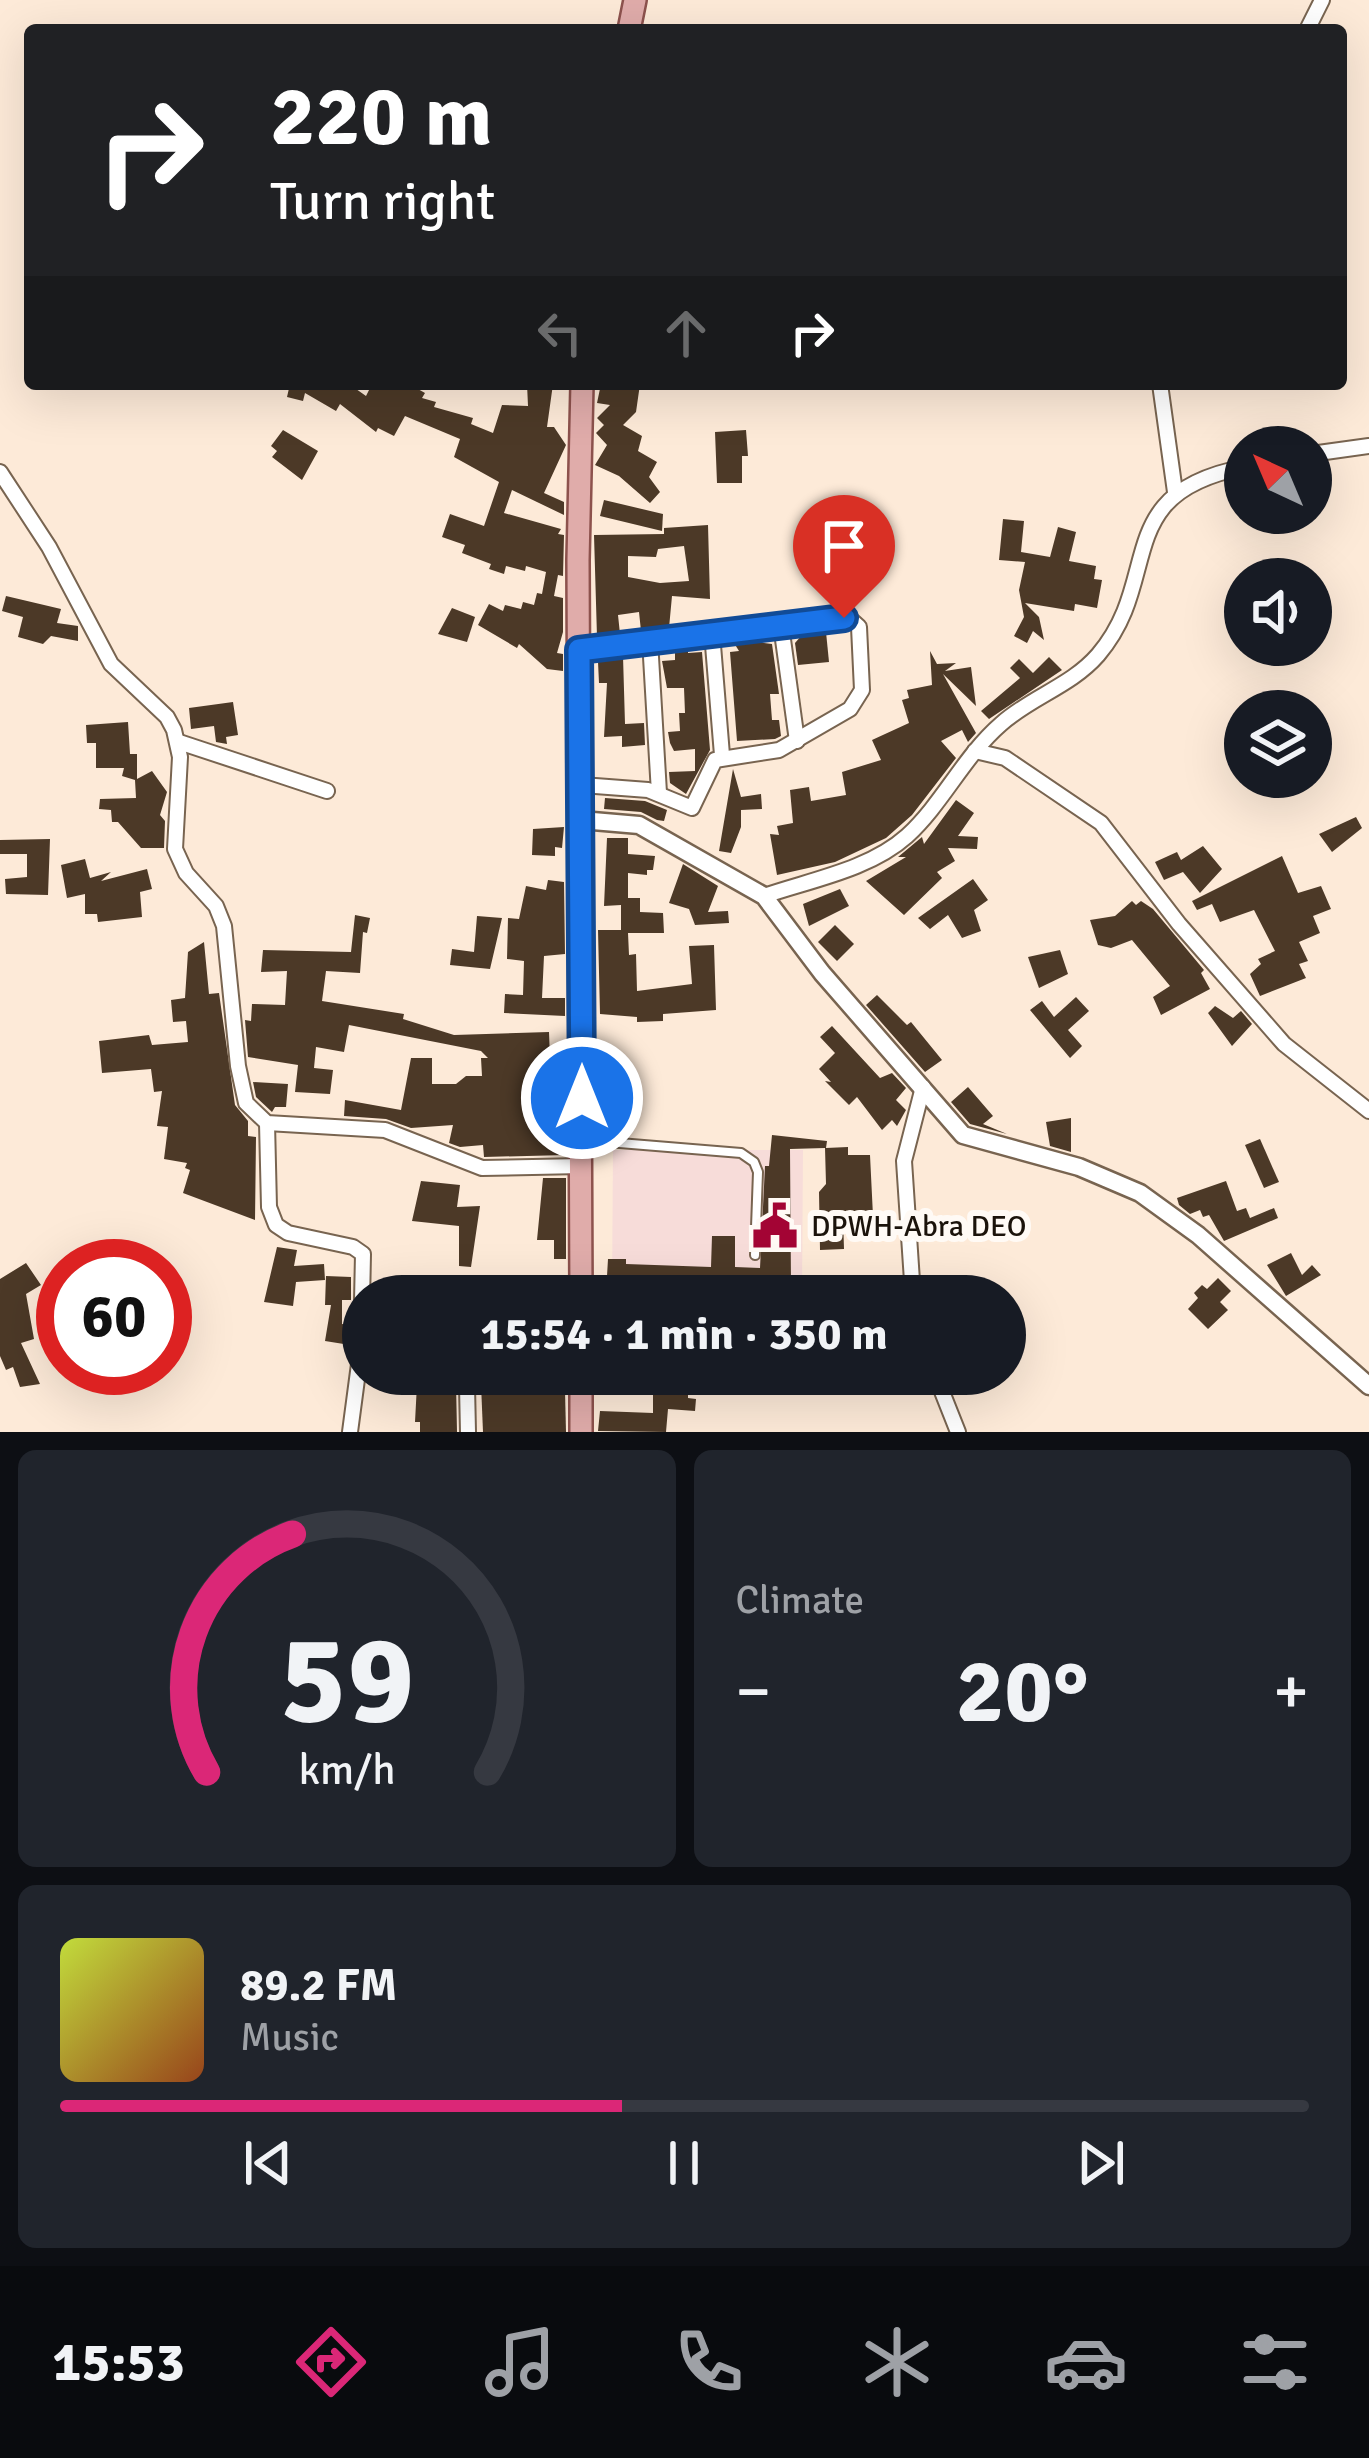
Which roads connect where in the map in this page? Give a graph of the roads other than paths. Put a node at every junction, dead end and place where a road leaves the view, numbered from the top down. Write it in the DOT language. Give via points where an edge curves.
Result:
graph roads {
  1 [pos="582,390"];
  2 [pos="1161,390"];
  3 [pos="1369,446"];
  4 [pos="1332,451"];
  5 [pos="0,472"];
  6 [pos="1224,473"];
  7 [pos="1175,492"];
  8 [pos="781,625"];
  9 [pos="712,633"];
  10 [pos="650,640"];
  11 [pos="579,650"];
  12 [pos="796,741"];
  13 [pos="179,742"];
  14 [pos="975,751"];
  15 [pos="722,755"];
  16 [pos="582,784"];
  17 [pos="327,791"];
  18 [pos="659,793"];
  19 [pos="581,820"];
  20 [pos="764,896"];
  21 [pos="923,1087"];
  22 [pos="1369,1111"];
  23 [pos="267,1123"];
  24 [pos="582,1140"];
  25 [pos="582,1166"];
  26 [pos="754,1255"];
  27 [pos="581,1275"];
  28 [pos="912,1275"];
  29 [pos="1369,1386"];
  30 [pos="467,1395"];
  31 [pos="581,1395"];
  32 [pos="943,1395"];
  33 [pos="350,1432"];
  34 [pos="468,1432"];
  35 [pos="581,1432"];
  36 [pos="958,1432"];
  1 -- 11 [label="main road"];
  2 -- 7 [label="street"];
  3 -- 4 [label="street"];
  5 -- 13 [label="street" via="111,664 167,717"];
  6 -- 7 [label="street"];
  7 -- 14 [label="street" via="1150,527 1101,652"];
  8 -- 9 [label="street"];
  8 -- 12 [label="street"];
  8 -- 12 [label="street" via="849,618 859,628 859,698"];
  9 -- 10 [label="street"];
  9 -- 15 [label="street"];
  10 -- 11 [label="street"];
  10 -- 18 [label="street"];
  11 -- 16 [label="main road"];
  12 -- 15 [label="street" via="764,754"];
  13 -- 17 [label="street"];
  13 -- 23 [label="street" via="175,849 224,926 246,1103"];
  14 -- 20 [label="street" via="892,848"];
  14 -- 22 [label="street" via="1005,758 1101,823 1284,1044"];
  15 -- 18 [label="street" via="692,808"];
  16 -- 18 [label="street"];
  16 -- 19 [label="main road"];
  19 -- 20 [label="street" via="638,825"];
  19 -- 24 [label="main road"];
  20 -- 21 [label="street"];
  21 -- 28 [label="street" via="904,1161"];
  21 -- 29 [label="street" via="970,1139 1079,1166 1168,1211"];
  23 -- 25 [label="street" via="385,1130 482,1168"];
  23 -- 33 [label="street" via="276,1225 363,1254"];
  24 -- 25 [label="main road"];
  24 -- 26 [label="lane" via="741,1153 758,1172"];
  25 -- 27 [label="main road"];
  30 -- 34 [label="street"];
  31 -- 35 [label="main road"];
  32 -- 36 [label="street"];
}
